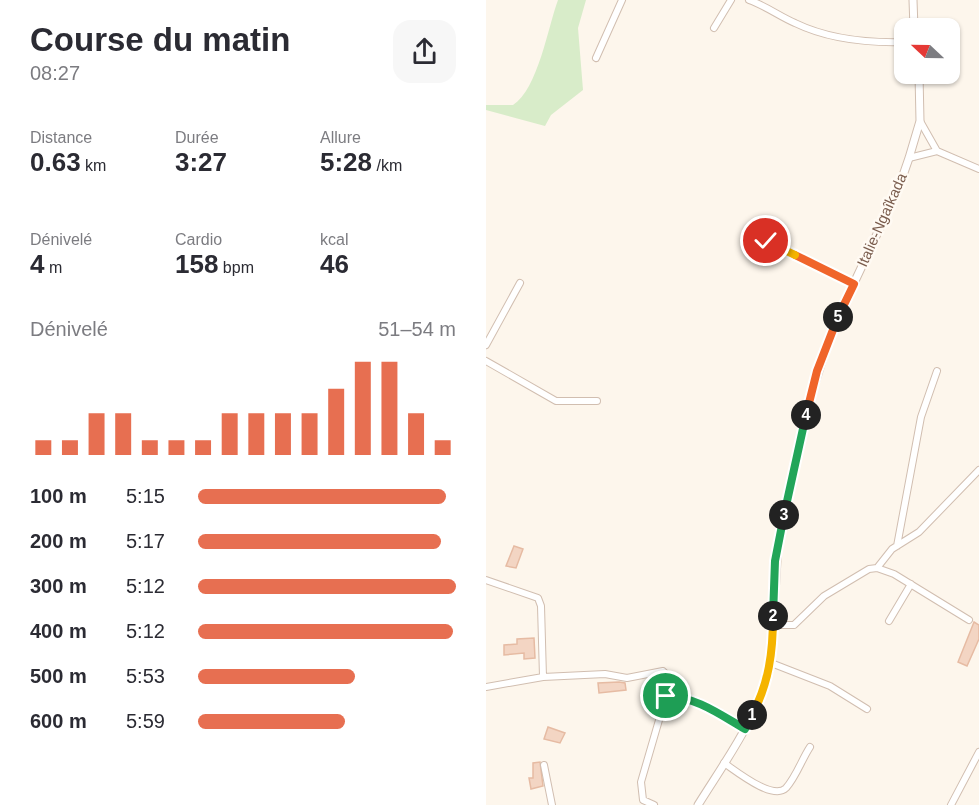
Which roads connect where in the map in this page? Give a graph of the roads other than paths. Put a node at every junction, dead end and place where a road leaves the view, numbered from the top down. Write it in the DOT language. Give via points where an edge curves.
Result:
graph roads {
  1 [pos="622,0"];
  2 [pos="731,0"];
  3 [pos="749,0"];
  4 [pos="912,0"];
  5 [pos="913,18"];
  6 [pos="714,28"];
  7 [pos="894,42"];
  8 [pos="596,58"];
  9 [pos="919,84"];
  10 [pos="920,121"];
  11 [pos="937,151"];
  12 [pos="909,158"];
  13 [pos="979,169"];
  14 [pos="766,241"];
  15 [pos="520,283"];
  16 [pos="854,284"];
  17 [pos="486,345"];
  18 [pos="486,361"];
  19 [pos="936,371"];
  20 [pos="597,401"];
  21 [pos="979,470"];
  22 [pos="897,546"];
  23 [pos="877,568"];
  24 [pos="486,580"];
  25 [pos="911,584"];
  26 [pos="969,620"];
  27 [pos="889,621"];
  28 [pos="773,625"];
  29 [pos="771,663"];
  30 [pos="543,677"];
  31 [pos="486,687"];
  32 [pos="666,696"];
  33 [pos="867,709"];
  34 [pos="745,729"];
  35 [pos="810,747"];
  36 [pos="979,752"];
  37 [pos="724,764"];
  38 [pos="544,765"];
  39 [pos="552,805"];
  40 [pos="654,805"];
  41 [pos="698,805"];
  42 [pos="951,805"];
  1 -- 8 [label="street"];
  2 -- 6 [label="street"];
  3 -- 7 [label="street" via="818,31 864,41"];
  4 -- 5 [label="street"];
  9 -- 10 [label="street, Italie-Ngaîkada"];
  10 -- 11 [label="street"];
  10 -- 12 [label="street, Italie-Ngaîkada"];
  11 -- 12 [label="street"];
  11 -- 13 [label="street"];
  12 -- 16 [label="street, Italie-Ngaîkada"];
  14 -- 16 [label="street"];
  15 -- 17 [label="street"];
  16 -- 28 [label="street, Italie-Ngaîkada" via="833,328 811,395 778,543"];
  18 -- 20 [label="street" via="556,401"];
  19 -- 22 [label="street" via="921,417"];
  21 -- 22 [label="street" via="919,532"];
  22 -- 23 [label="street"];
  23 -- 25 [label="street"];
  23 -- 28 [label="street" via="824,596 794,625"];
  24 -- 30 [label="street" via="538,598"];
  25 -- 26 [label="street"];
  25 -- 27 [label="street"];
  28 -- 29 [label="street, Italie-Ngaîkada"];
  29 -- 33 [label="street" via="830,686"];
  29 -- 34 [label="street, Italie-Ngaîkada" via="760,700"];
  30 -- 31 [label="street"];
  30 -- 32 [label="street" via="605,674 627,678 663,671"];
  32 -- 34 [label="street" via="681,696 700,703"];
  32 -- 40 [label="street" via="640,782 643,800"];
  34 -- 37 [label="street, Italie-Ngaîkada"];
  35 -- 37 [label="street" via="780,792 761,787"];
  36 -- 42 [label="street"];
  37 -- 41 [label="street, Italie-Ngaîkada"];
  38 -- 39 [label="street"];
}
